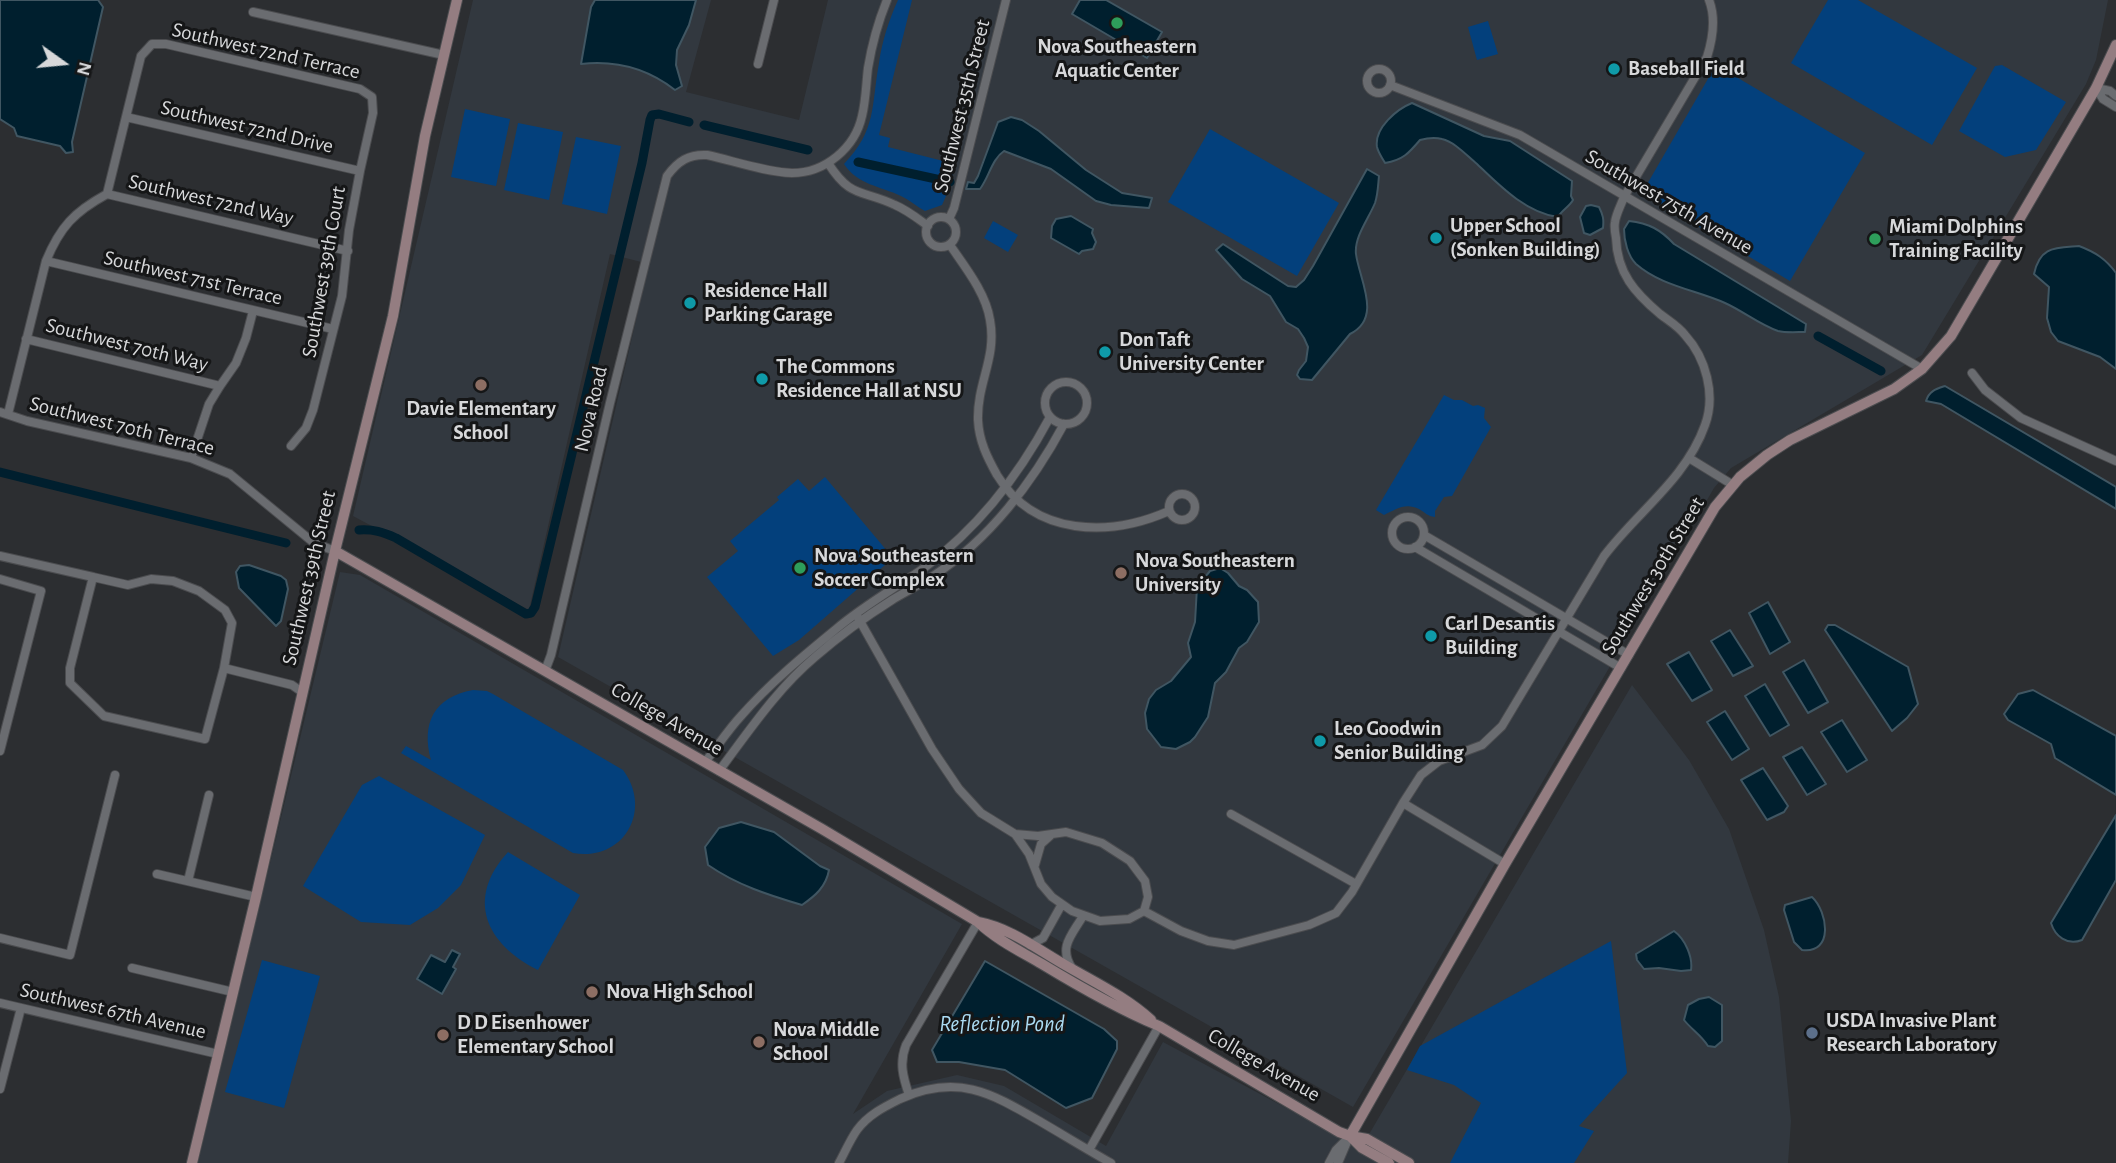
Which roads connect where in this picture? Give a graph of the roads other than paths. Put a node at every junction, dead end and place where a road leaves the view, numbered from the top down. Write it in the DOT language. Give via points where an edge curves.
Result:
graph roads {
  1 [pos="457,0"];
  2 [pos="774,0"];
  3 [pos="887,0"];
  4 [pos="1006,0"];
  5 [pos="1709,0"];
  6 [pos="253,12"];
  7 [pos="2116,46"];
  8 [pos="444,55"];
  9 [pos="758,64"];
  10 [pos="1390,85"];
  11 [pos="2096,88"];
  12 [pos="2116,96"];
  13 [pos="372,97"];
  14 [pos="2116,107"];
  15 [pos="126,117"];
  16 [pos="828,163"];
  17 [pos="360,170"];
  18 [pos="107,194"];
  19 [pos="1624,197"];
  20 [pos="949,219"];
  21 [pos="928,226"];
  22 [pos="950,245"];
  23 [pos="348,251"];
  24 [pos="46,261"];
  25 [pos="253,311"];
  26 [pos="333,329"];
  27 [pos="26,339"];
  28 [pos="1922,369"];
  29 [pos="1972,373"];
  30 [pos="220,386"];
  31 [pos="4,413"];
  32 [pos="1051,417"];
  33 [pos="1064,424"];
  34 [pos="290,446"];
  35 [pos="191,458"];
  36 [pos="1689,458"];
  37 [pos="2116,461"];
  38 [pos="1733,485"];
  39 [pos="1005,487"];
  40 [pos="1016,498"];
  41 [pos="1169,511"];
  42 [pos="1424,535"];
  43 [pos="1415,547"];
  44 [pos="335,551"];
  45 [pos="0,556"];
  46 [pos="93,577"];
  47 [pos="0,579"];
  48 [pos="858,617"];
  49 [pos="1567,618"];
  50 [pos="1559,631"];
  51 [pos="1629,655"];
  52 [pos="224,668"];
  53 [pos="1621,668"];
  54 [pos="545,671"];
  55 [pos="303,692"];
  56 [pos="755,702"];
  57 [pos="764,711"];
  58 [pos="0,751"];
  59 [pos="705,762"];
  60 [pos="719,771"];
  61 [pos="115,775"];
  62 [pos="209,795"];
  63 [pos="1403,803"];
  64 [pos="1231,814"];
  65 [pos="1015,834"];
  66 [pos="1051,835"];
  67 [pos="1505,864"];
  68 [pos="1034,868"];
  69 [pos="157,874"];
  70 [pos="188,881"];
  71 [pos="1356,884"];
  72 [pos="256,897"];
  73 [pos="1062,904"];
  74 [pos="1144,911"];
  75 [pos="1083,916"];
  76 [pos="978,922"];
  77 [pos="0,938"];
  78 [pos="1030,945"];
  79 [pos="132,968"];
  80 [pos="1074,970"];
  81 [pos="233,992"];
  82 [pos="0,1003"];
  83 [pos="21,1008"];
  84 [pos="1159,1026"];
  85 [pos="218,1054"];
  86 [pos="0,1089"];
  87 [pos="909,1095"];
  88 [pos="1350,1136"];
  89 [pos="1089,1150"];
  90 [pos="192,1163"];
  91 [pos="839,1163"];
  92 [pos="1111,1163"];
  93 [pos="1329,1163"];
  94 [pos="1338,1163"];
  95 [pos="1389,1163"];
  96 [pos="1409,1163"];
  1 -- 8 [label="street, Southwest 39th Street"];
  2 -- 9 [label="street"];
  3 -- 16 [label="street" via="871,54 862,119 850,144"];
  4 -- 20 [label="street, Southwest 35th Street"];
  5 -- 19 [label="street" via="1713,19 1707,57"];
  6 -- 8 [label="street"];
  7 -- 11 [label="street, Southwest 30th Street"];
  8 -- 44 [label="street, Southwest 39th Street" via="393,316"];
  10 -- 19 [label="street, Southwest 75th Avenue" via="1520,135"];
  11 -- 12 [label="street"];
  11 -- 14 [label="street"];
  11 -- 28 [label="street, Southwest 30th Street" via="1951,336"];
  13 -- 15 [label="street, Southwest 72nd Terrace" via="360,89 152,44 141,56"];
  13 -- 17 [label="street, Southwest 39th Court" via="373,113"];
  15 -- 17 [label="street, Southwest 72nd Drive"];
  15 -- 18 [label="street"];
  16 -- 21 [label="street" via="852,190 898,206"];
  16 -- 54 [label="street, Nova Road" via="793,173 695,155 680,161 667,176"];
  17 -- 23 [label="street, Southwest 39th Court"];
  18 -- 23 [label="street, Southwest 72nd Way"];
  18 -- 24 [label="street" via="69,219"];
  19 -- 28 [label="street, Southwest 75th Avenue"];
  19 -- 36 [label="street" via="1615,222 1621,269 1638,293 1686,335 1708,383 1706,423"];
  20 -- 21 [label="street" via="934,218"];
  20 -- 22 [label="street" via="957,232"];
  21 -- 22 [label="street" via="932,243"];
  22 -- 39 [label="street" via="990,318 992,350 978,421 984,449"];
  23 -- 26 [label="street, Southwest 39th Court"];
  24 -- 25 [label="street, Southwest 71st Terrace"];
  24 -- 27 [label="street"];
  25 -- 26 [label="street, Southwest 71st Terrace"];
  25 -- 30 [label="street" via="236,363"];
  26 -- 34 [label="street, Southwest 39th Court" via="313,410 306,428"];
  27 -- 30 [label="street, Southwest 70th Way"];
  27 -- 31 [label="street"];
  28 -- 38 [label="street, Southwest 30th Street" via="1894,389 1790,440"];
  29 -- 37 [label="street" via="1985,390 2021,418"];
  30 -- 35 [label="street"];
  31 -- 35 [label="street, Southwest 70th Terrace"];
  32 -- 33 [label="street"];
  32 -- 33 [label="street" via="1045,406 1051,387 1063,382 1076,384 1085,393 1086,412 1077,421"];
  32 -- 39 [label="street"];
  33 -- 40 [label="street"];
  35 -- 44 [label="street, Southwest 70th Terrace" via="230,474 314,542"];
  36 -- 38 [label="street"];
  36 -- 49 [label="street" via="1604,556"];
  38 -- 51 [label="street, Southwest 30th Street" via="1715,507"];
  39 -- 40 [label="street"];
  39 -- 48 [label="street" via="932,561"];
  40 -- 41 [label="street" via="1050,520 1079,527 1120,527"];
  40 -- 48 [label="street" via="950,565"];
  42 -- 43 [label="street"];
  42 -- 43 [label="street" via="1421,524 1412,518 1394,526 1392,536 1397,544 1405,549"];
  42 -- 49 [label="street"];
  43 -- 50 [label="street"];
  44 -- 54 [label="street, College Avenue"];
  44 -- 55 [label="street, Southwest 39th Street"];
  45 -- 46 [label="street"];
  46 -- 52 [label="street" via="128,585 151,579 173,581 199,591 225,610 232,623"];
  46 -- 52 [label="street" via="70,683 104,716 205,739"];
  47 -- 58 [label="street" via="41,591"];
  48 -- 56 [label="street" via="818,644"];
  48 -- 57 [label="street"];
  48 -- 65 [label="street" via="959,789 981,813"];
  49 -- 50 [label="street"];
  49 -- 51 [label="street"];
  50 -- 53 [label="street"];
  50 -- 63 [label="street" via="1493,736 1429,768"];
  51 -- 53 [label="street, Southwest 30th Street"];
  52 -- 55 [label="street" via="292,685"];
  53 -- 67 [label="street, Southwest 30th Street"];
  54 -- 59 [label="street, College Avenue"];
  55 -- 72 [label="street, Southwest 39th Street"];
  56 -- 57 [label="street"];
  56 -- 59 [label="street"];
  57 -- 60 [label="street"];
  59 -- 60 [label="street, College Avenue"];
  60 -- 76 [label="street, College Avenue"];
  61 -- 77 [label="street" via="70,955"];
  62 -- 70 [label="street"];
  63 -- 67 [label="street"];
  63 -- 71 [label="street"];
  64 -- 71 [label="street"];
  65 -- 66 [label="street"];
  65 -- 68 [label="street"];
  66 -- 68 [label="street" via="1038,850"];
  66 -- 74 [label="street" via="1079,835 1130,861 1145,881 1148,897"];
  67 -- 88 [label="street, Southwest 30th Street"];
  68 -- 73 [label="street" via="1045,889"];
  69 -- 70 [label="street"];
  70 -- 72 [label="street"];
  71 -- 74 [label="street" via="1336,913 1234,946 1181,931"];
  72 -- 81 [label="street, Southwest 39th Street"];
  73 -- 75 [label="street"];
  73 -- 78 [label="street" via="1043,938"];
  74 -- 75 [label="street" via="1129,919 1100,921"];
  75 -- 80 [label="street" via="1065,948"];
  76 -- 78 [label="street, College Avenue" via="996,926"];
  76 -- 84 [label="street, College Avenue" via="1079,986"];
  76 -- 87 [label="street" via="906,1045 901,1069"];
  78 -- 80 [label="street, College Avenue"];
  79 -- 81 [label="street"];
  80 -- 84 [label="street, College Avenue" via="1136,1006"];
  81 -- 85 [label="street, Southwest 39th Street"];
  82 -- 83 [label="street, Southwest 67th Avenue"];
  83 -- 85 [label="street, Southwest 67th Avenue"];
  83 -- 86 [label="street"];
  84 -- 88 [label="street, College Avenue"];
  84 -- 89 [label="street"];
  85 -- 90 [label="street, Southwest 39th Street"];
  87 -- 89 [label="street" via="951,1087 982,1091"];
  87 -- 91 [label="street" via="879,1109 858,1128"];
  88 -- 93 [label="street"];
  88 -- 94 [label="street"];
  88 -- 95 [label="street, College Avenue"];
  88 -- 96 [label="street, College Avenue" via="1367,1139"];
  89 -- 92 [label="street"];
}
